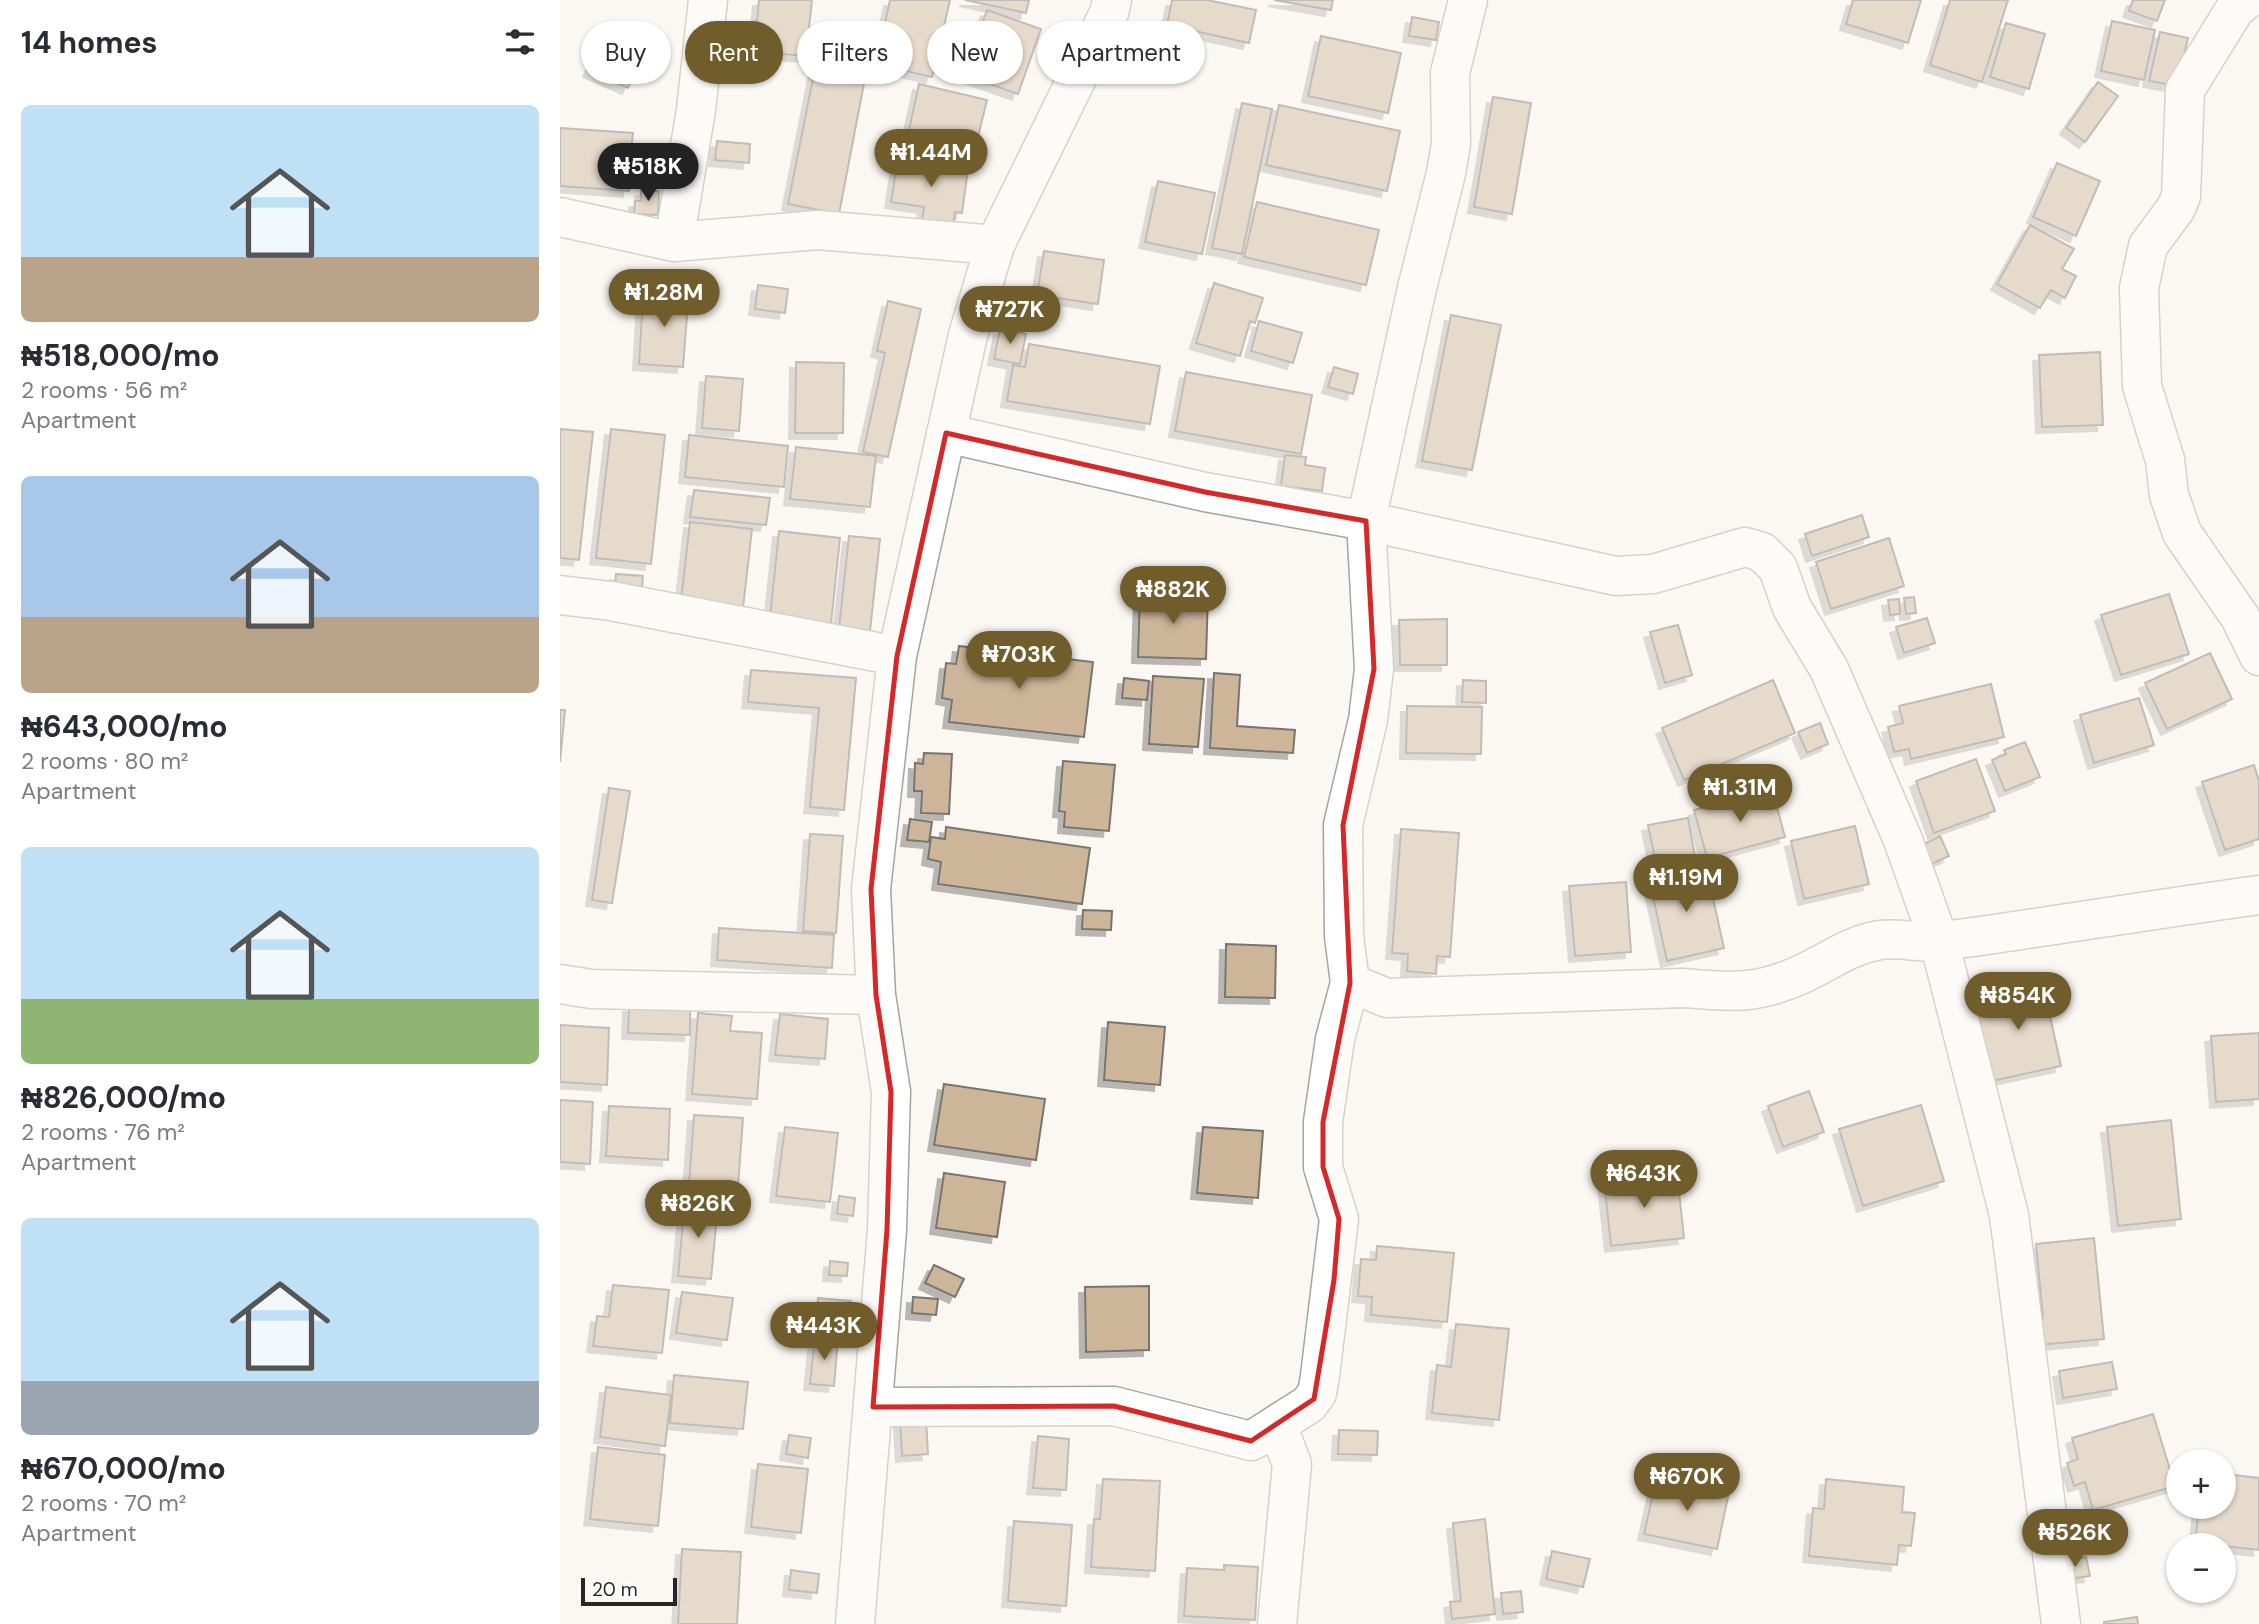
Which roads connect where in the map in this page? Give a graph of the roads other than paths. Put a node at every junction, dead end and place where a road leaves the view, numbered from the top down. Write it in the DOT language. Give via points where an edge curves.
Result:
graph roads {
  1 [pos="708,0"];
  2 [pos="1112,0"];
  3 [pos="1468,0"];
  4 [pos="2246,0"];
  5 [pos="560,217"];
  6 [pos="674,242"];
  7 [pos="995,245"];
  8 [pos="946,433"];
  9 [pos="1366,521"];
  10 [pos="560,595"];
  11 [pos="897,656"];
  12 [pos="2259,656"];
  13 [pos="2257,901"];
  14 [pos="1939,942"];
  15 [pos="1350,983"];
  16 [pos="560,984"];
  17 [pos="876,995"];
  18 [pos="873,1407"];
  19 [pos="1251,1441"];
  20 [pos="855,1624"];
  21 [pos="1278,1624"];
  22 [pos="2061,1624"];
  1 -- 6 [label="street"];
  2 -- 7 [label="street"];
  3 -- 9 [label="street" via="1450,73 1451,144 1446,173"];
  4 -- 12 [label="street" via="2235,9 2185,90 2181,196 2148,246 2139,288 2142,386 2182,533 2240,617"];
  5 -- 6 [label="street"];
  6 -- 7 [label="street" via="818,230"];
  7 -- 8 [label="street"];
  8 -- 9 [label="street" via="1205,492"];
  8 -- 11 [label="street"];
  9 -- 14 [label="street" via="1616,576 1653,574 1745,547 1762,552 1778,568 1791,608 1829,669 1903,840"];
  9 -- 15 [label="street" via="1374,669 1343,825"];
  10 -- 11 [label="street"];
  11 -- 17 [label="street" via="871,889"];
  13 -- 14 [label="street"];
  14 -- 15 [label="street" via="1881,940 1842,951 1776,984 1728,993 1683,988 1387,998"];
  14 -- 22 [label="street" via="2009,1215"];
  15 -- 19 [label="street" via="1335,1039 1323,1122 1323,1167 1327,1189 1337,1206 1339,1228 1317,1393 1309,1404"];
  16 -- 17 [label="street" via="591,989"];
  17 -- 18 [label="street" via="891,1092 887,1230"];
  18 -- 19 [label="street" via="1114,1406"];
  18 -- 20 [label="street"];
  19 -- 21 [label="street" via="1269,1432 1284,1443 1292,1464"];
}
